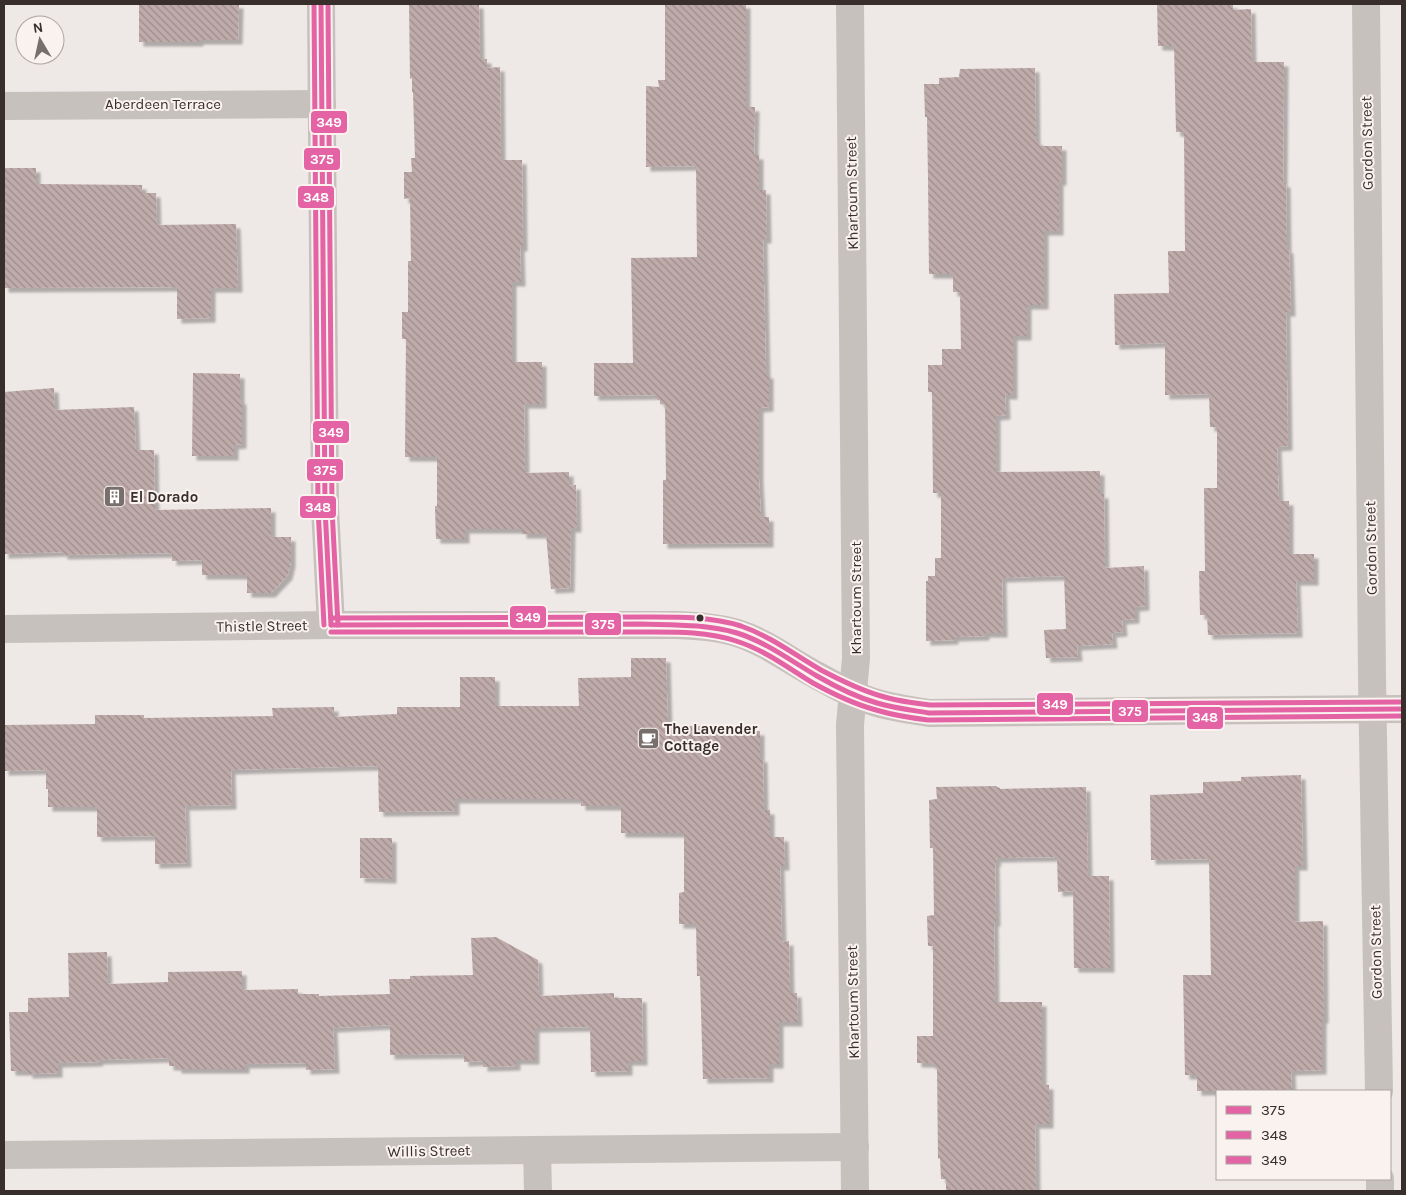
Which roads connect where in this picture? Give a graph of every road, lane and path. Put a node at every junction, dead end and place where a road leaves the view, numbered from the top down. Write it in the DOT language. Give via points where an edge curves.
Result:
graph roads {
  1 [pos="321,4"];
  2 [pos="850,4"];
  3 [pos="1366,4"];
  4 [pos="322,104"];
  5 [pos="4,106"];
  6 [pos="331,626"];
  7 [pos="4,629"];
  8 [pos="853,694"];
  9 [pos="1402,709"];
  10 [pos="1372,710"];
  11 [pos="1378,1090"];
  12 [pos="855,1147"];
  13 [pos="537,1150"];
  14 [pos="4,1155"];
  15 [pos="538,1191"];
  16 [pos="855,1191"];
  1 -- 4 [label="street"];
  2 -- 8 [label="street, Khartoum Street" via="856,658"];
  3 -- 10 [label="street, Gordon Street"];
  4 -- 5 [label="street, Aberdeen Terrace"];
  4 -- 6 [label="street" via="325,508"];
  6 -- 7 [label="street, Thistle Street"];
  6 -- 8 [label="street, Thistle Street" via="642,624 720,628 761,643"];
  8 -- 10 [label="street, Thistle Street" via="876,703 929,713"];
  8 -- 12 [label="street, Khartoum Street" via="850,725"];
  9 -- 10 [label="street, Thistle Street"];
  10 -- 11 [label="street, Gordon Street"];
  12 -- 13 [label="street, Willis Street"];
  12 -- 16 [label="street, Khartoum Street"];
  13 -- 14 [label="street, Willis Street"];
  13 -- 15 [label="street"];
}
